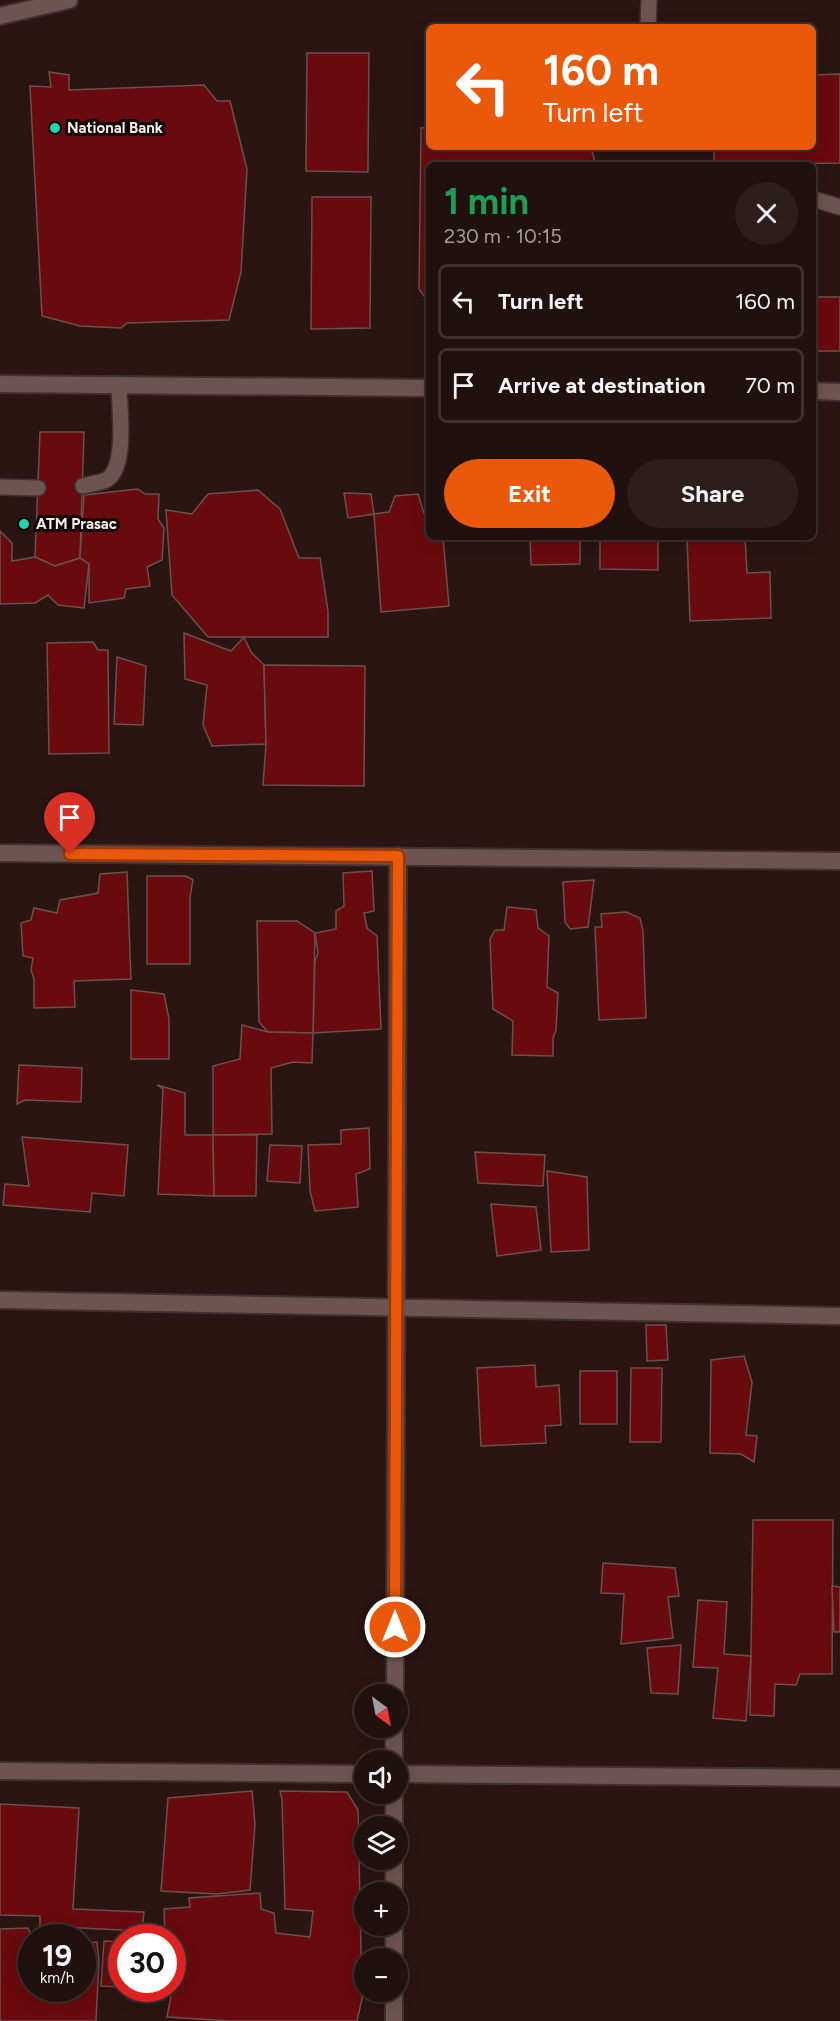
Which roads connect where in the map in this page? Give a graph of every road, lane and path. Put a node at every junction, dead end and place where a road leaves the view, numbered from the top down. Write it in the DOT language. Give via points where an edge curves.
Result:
graph roads {
  1 [pos="69,0"];
  2 [pos="649,0"];
  3 [pos="0,16"];
  4 [pos="648,24"];
  5 [pos="816,200"];
  6 [pos="840,207"];
  7 [pos="0,384"];
  8 [pos="119,385"];
  9 [pos="426,388"];
  10 [pos="816,391"];
  11 [pos="840,392"];
  12 [pos="83,486"];
  13 [pos="0,487"];
  14 [pos="38,488"];
  15 [pos="0,853"];
  16 [pos="398,856"];
  17 [pos="840,861"];
  18 [pos="0,1300"];
  19 [pos="396,1307"];
  20 [pos="840,1316"];
  21 [pos="395,1684"];
  22 [pos="0,1771"];
  23 [pos="354,1774"];
  24 [pos="408,1774"];
  25 [pos="840,1778"];
  26 [pos="394,2002"];
  27 [pos="394,2021"];
  1 -- 3 [label="street"];
  2 -- 4 [label="lane"];
  5 -- 6 [label="lane"];
  7 -- 8 [label="street"];
  8 -- 9 [label="street"];
  8 -- 12 [label="lane" via="120,456 116,469 107,479"];
  10 -- 11 [label="street"];
  13 -- 14 [label="lane"];
  15 -- 16 [label="street"];
  16 -- 17 [label="street"];
  16 -- 19 [label="street"];
  18 -- 19 [label="street"];
  19 -- 20 [label="street"];
  19 -- 21 [label="street"];
  22 -- 23 [label="street"];
  24 -- 25 [label="street"];
  26 -- 27 [label="street"];
}
